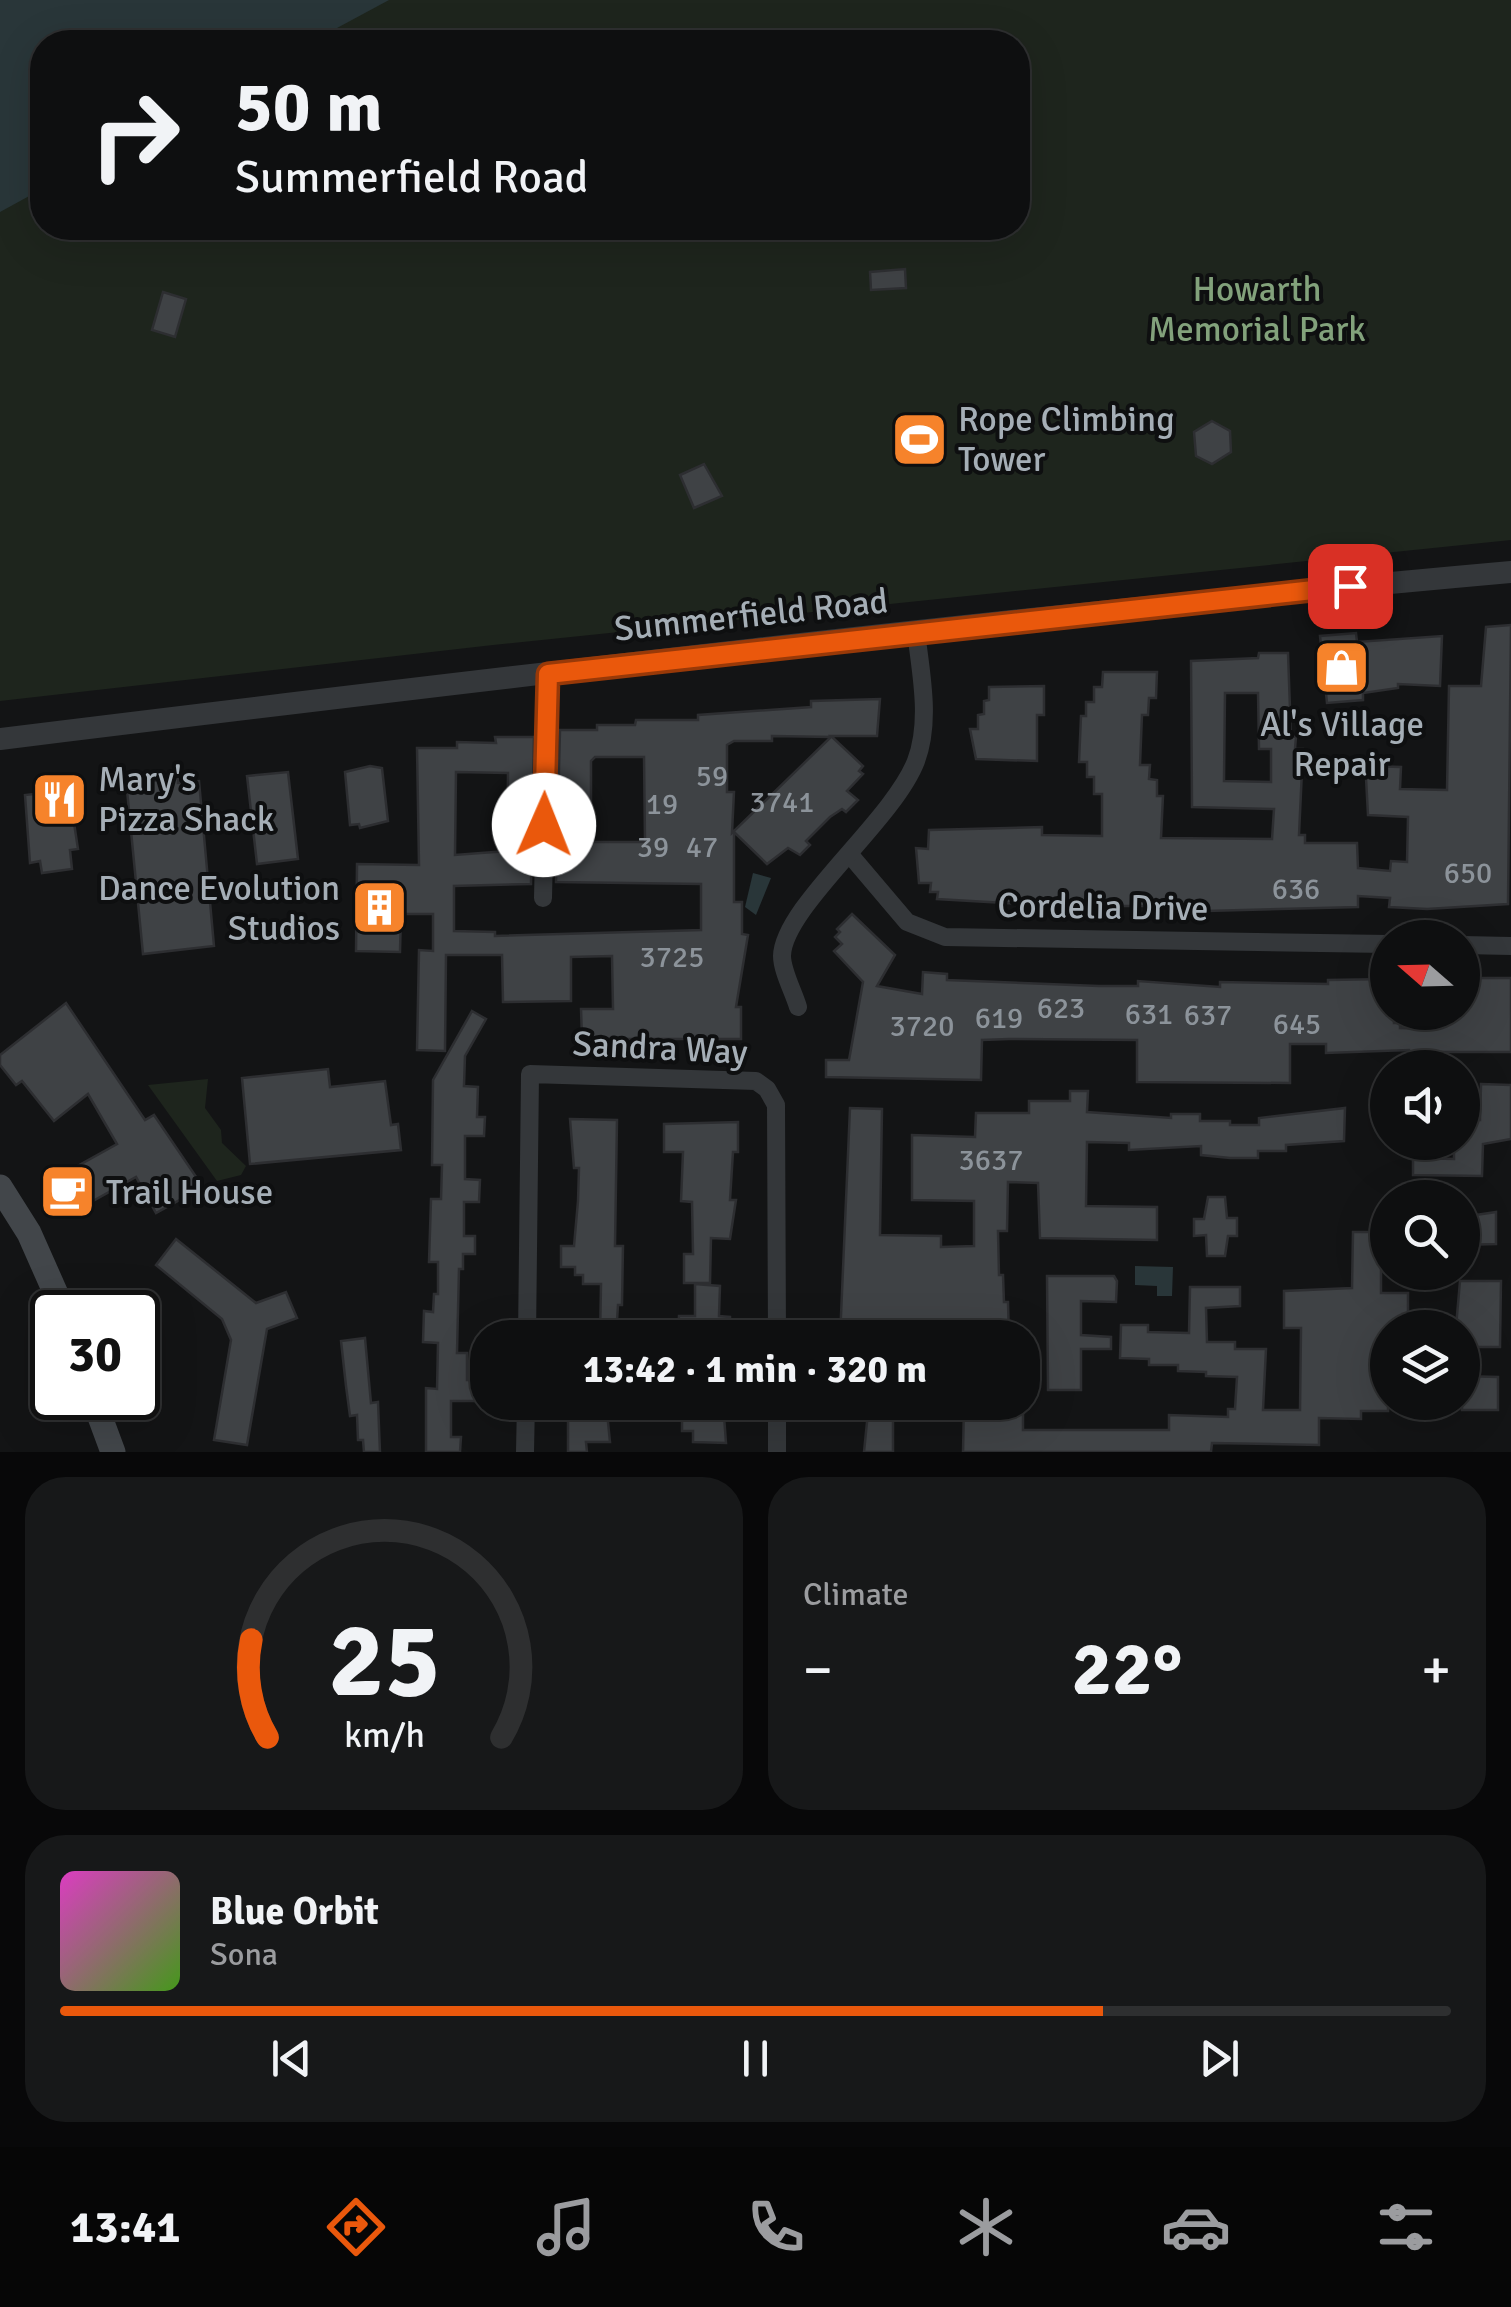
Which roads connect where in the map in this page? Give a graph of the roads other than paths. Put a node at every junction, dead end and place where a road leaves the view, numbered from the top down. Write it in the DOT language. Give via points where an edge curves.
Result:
graph roads {
  1 [pos="1511,572"];
  2 [pos="916,632"];
  3 [pos="548,674"];
  4 [pos="0,739"];
  5 [pos="851,856"];
  6 [pos="544,898"];
  7 [pos="1370,944"];
  8 [pos="1480,945"];
  9 [pos="1511,946"];
  10 [pos="798,1008"];
  11 [pos="0,1186"];
  12 [pos="54,1290"];
  13 [pos="526,1320"];
  14 [pos="777,1320"];
  15 [pos="101,1420"];
  16 [pos="526,1420"];
  17 [pos="777,1420"];
  18 [pos="112,1452"];
  19 [pos="525,1452"];
  20 [pos="777,1452"];
  1 -- 2 [label="street, Summerfield Road"];
  2 -- 3 [label="street, Summerfield Road"];
  2 -- 5 [label="street" via="924,696 918,757 888,812"];
  3 -- 4 [label="street, Summerfield Road"];
  3 -- 6 [label="street"];
  5 -- 7 [label="street, Cordelia Drive" via="907,922 945,936"];
  5 -- 10 [label="street" via="792,922 782,956"];
  8 -- 9 [label="street"];
  11 -- 12 [label="main road"];
  13 -- 14 [label="street, Sandra Way" via="530,1074 756,1082 768,1089 776,1105"];
  15 -- 18 [label="main road"];
  16 -- 19 [label="street"];
  17 -- 20 [label="street"];
}
